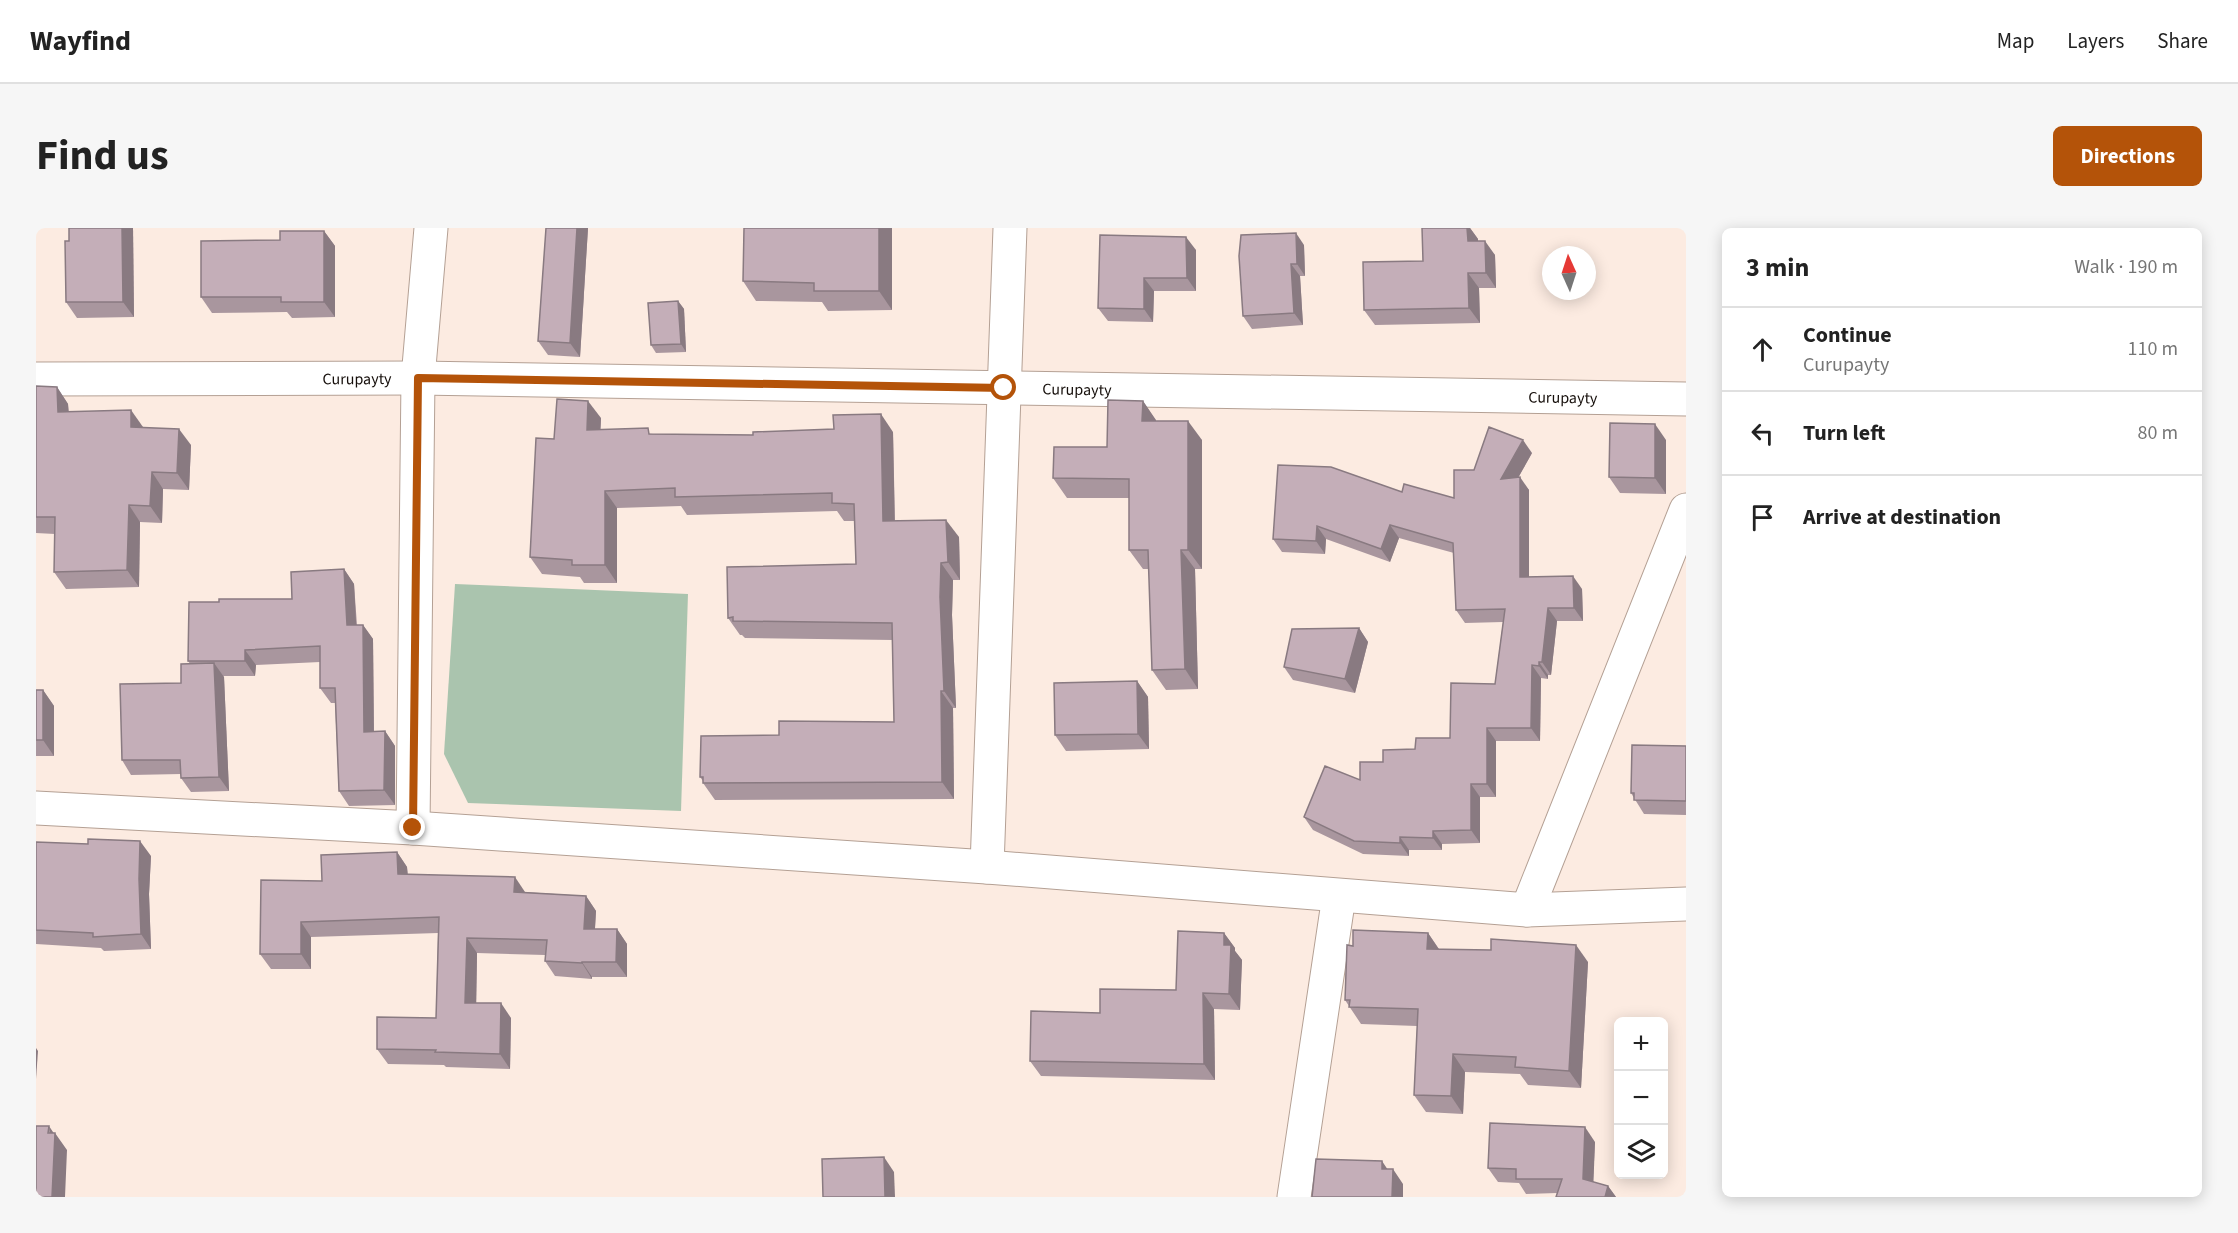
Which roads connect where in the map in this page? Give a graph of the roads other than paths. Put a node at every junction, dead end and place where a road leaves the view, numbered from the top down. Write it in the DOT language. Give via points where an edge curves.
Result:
graph roads {
  1 [pos="431,228"];
  2 [pos="1010,228"];
  3 [pos="418,378"];
  4 [pos="36,379"];
  5 [pos="1004,388"];
  6 [pos="1686,399"];
  7 [pos="1686,510"];
  8 [pos="36,807"];
  9 [pos="413,828"];
  10 [pos="987,867"];
  11 [pos="1339,896"];
  12 [pos="1686,904"];
  13 [pos="1527,910"];
  14 [pos="1294,1197"];
  1 -- 3 [label="street"];
  2 -- 5 [label="street"];
  3 -- 4 [label="street, Curupayty"];
  3 -- 5 [label="street, Curupayty"];
  3 -- 9 [label="street"];
  5 -- 6 [label="street, Curupayty"];
  5 -- 10 [label="street"];
  7 -- 13 [label="street"];
  8 -- 9 [label="street"];
  9 -- 10 [label="street"];
  10 -- 11 [label="street"];
  11 -- 13 [label="street"];
  11 -- 14 [label="street"];
  12 -- 13 [label="street"];
}
